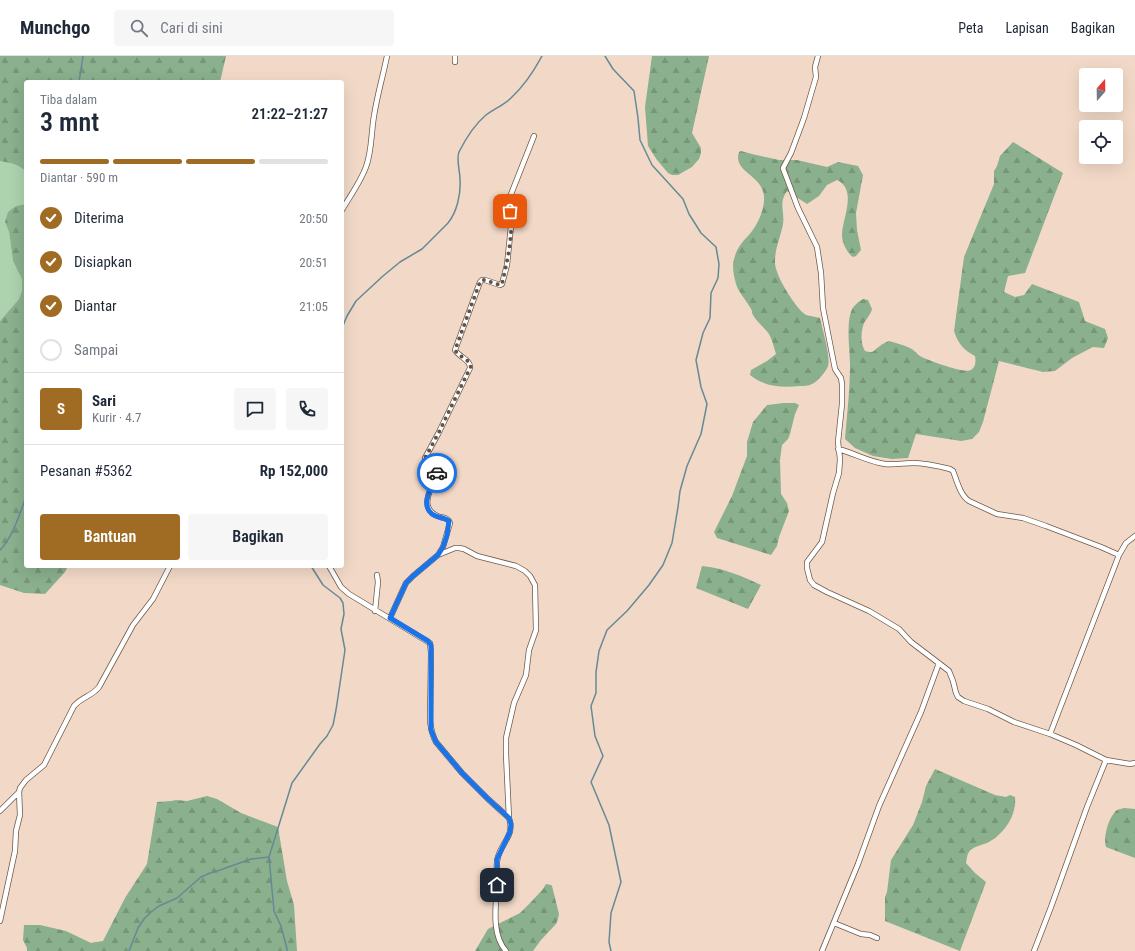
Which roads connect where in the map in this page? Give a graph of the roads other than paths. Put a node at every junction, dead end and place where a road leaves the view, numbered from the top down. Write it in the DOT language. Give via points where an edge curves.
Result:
graph roads {
  1 [pos="387,56"];
  2 [pos="454,56"];
  3 [pos="818,56"];
  4 [pos="455,62"];
  5 [pos="534,136"];
  6 [pos="344,207"];
  7 [pos="838,449"];
  8 [pos="1135,536"];
  9 [pos="438,555"];
  10 [pos="1119,555"];
  11 [pos="169,568"];
  12 [pos="330,568"];
  13 [pos="377,575"];
  14 [pos="376,611"];
  15 [pos="390,618"];
  16 [pos="939,663"];
  17 [pos="1050,734"];
  18 [pos="1106,760"];
  19 [pos="1135,763"];
  20 [pos="19,792"];
  21 [pos="0,811"];
  22 [pos="509,818"];
  23 [pos="0,921"];
  24 [pos="834,923"];
  25 [pos="877,938"];
  26 [pos="506,951"];
  27 [pos="822,951"];
  28 [pos="1034,951"];
  1 -- 6 [label="street" via="366,168"];
  2 -- 4 [label="street"];
  3 -- 7 [label="street" via="816,77 804,118 784,170 798,208 817,247 820,261 824,308 835,369 842,384"];
  5 -- 9 [label="street" via="508,202 511,226 507,265 502,284 485,280 480,282 455,350 471,366 425,458 437,474 426,504 433,514 447,519 450,523"];
  7 -- 10 [label="street" via="884,464 913,463 950,469 961,492 969,501 997,514 1023,518"];
  7 -- 16 [label="street" via="839,473 822,542 807,562 810,580 827,592 890,623"];
  8 -- 10 [label="street" via="1126,543"];
  9 -- 15 [label="street" via="406,583"];
  9 -- 22 [label="street" via="455,548 464,549 477,556 516,566 525,571 536,585 536,630 529,650 526,674 514,703 506,746"];
  10 -- 17 [label="street"];
  11 -- 20 [label="street" via="153,599 133,625 99,687 74,706 44,765 22,784"];
  12 -- 14 [label="street" via="341,587"];
  13 -- 14 [label="street"];
  14 -- 15 [label="street"];
  15 -- 22 [label="street" via="431,645 431,730 436,742 462,773"];
  16 -- 17 [label="street" via="950,673 958,697 964,701"];
  16 -- 24 [label="street" via="921,712 879,806"];
  17 -- 18 [label="street"];
  18 -- 19 [label="street"];
  18 -- 28 [label="street"];
  20 -- 21 [label="street"];
  20 -- 23 [label="street" via="20,815 15,851"];
  22 -- 26 [label="street" via="510,832 497,863 496,916 501,945"];
  24 -- 25 [label="street"];
  24 -- 27 [label="street"];
}
